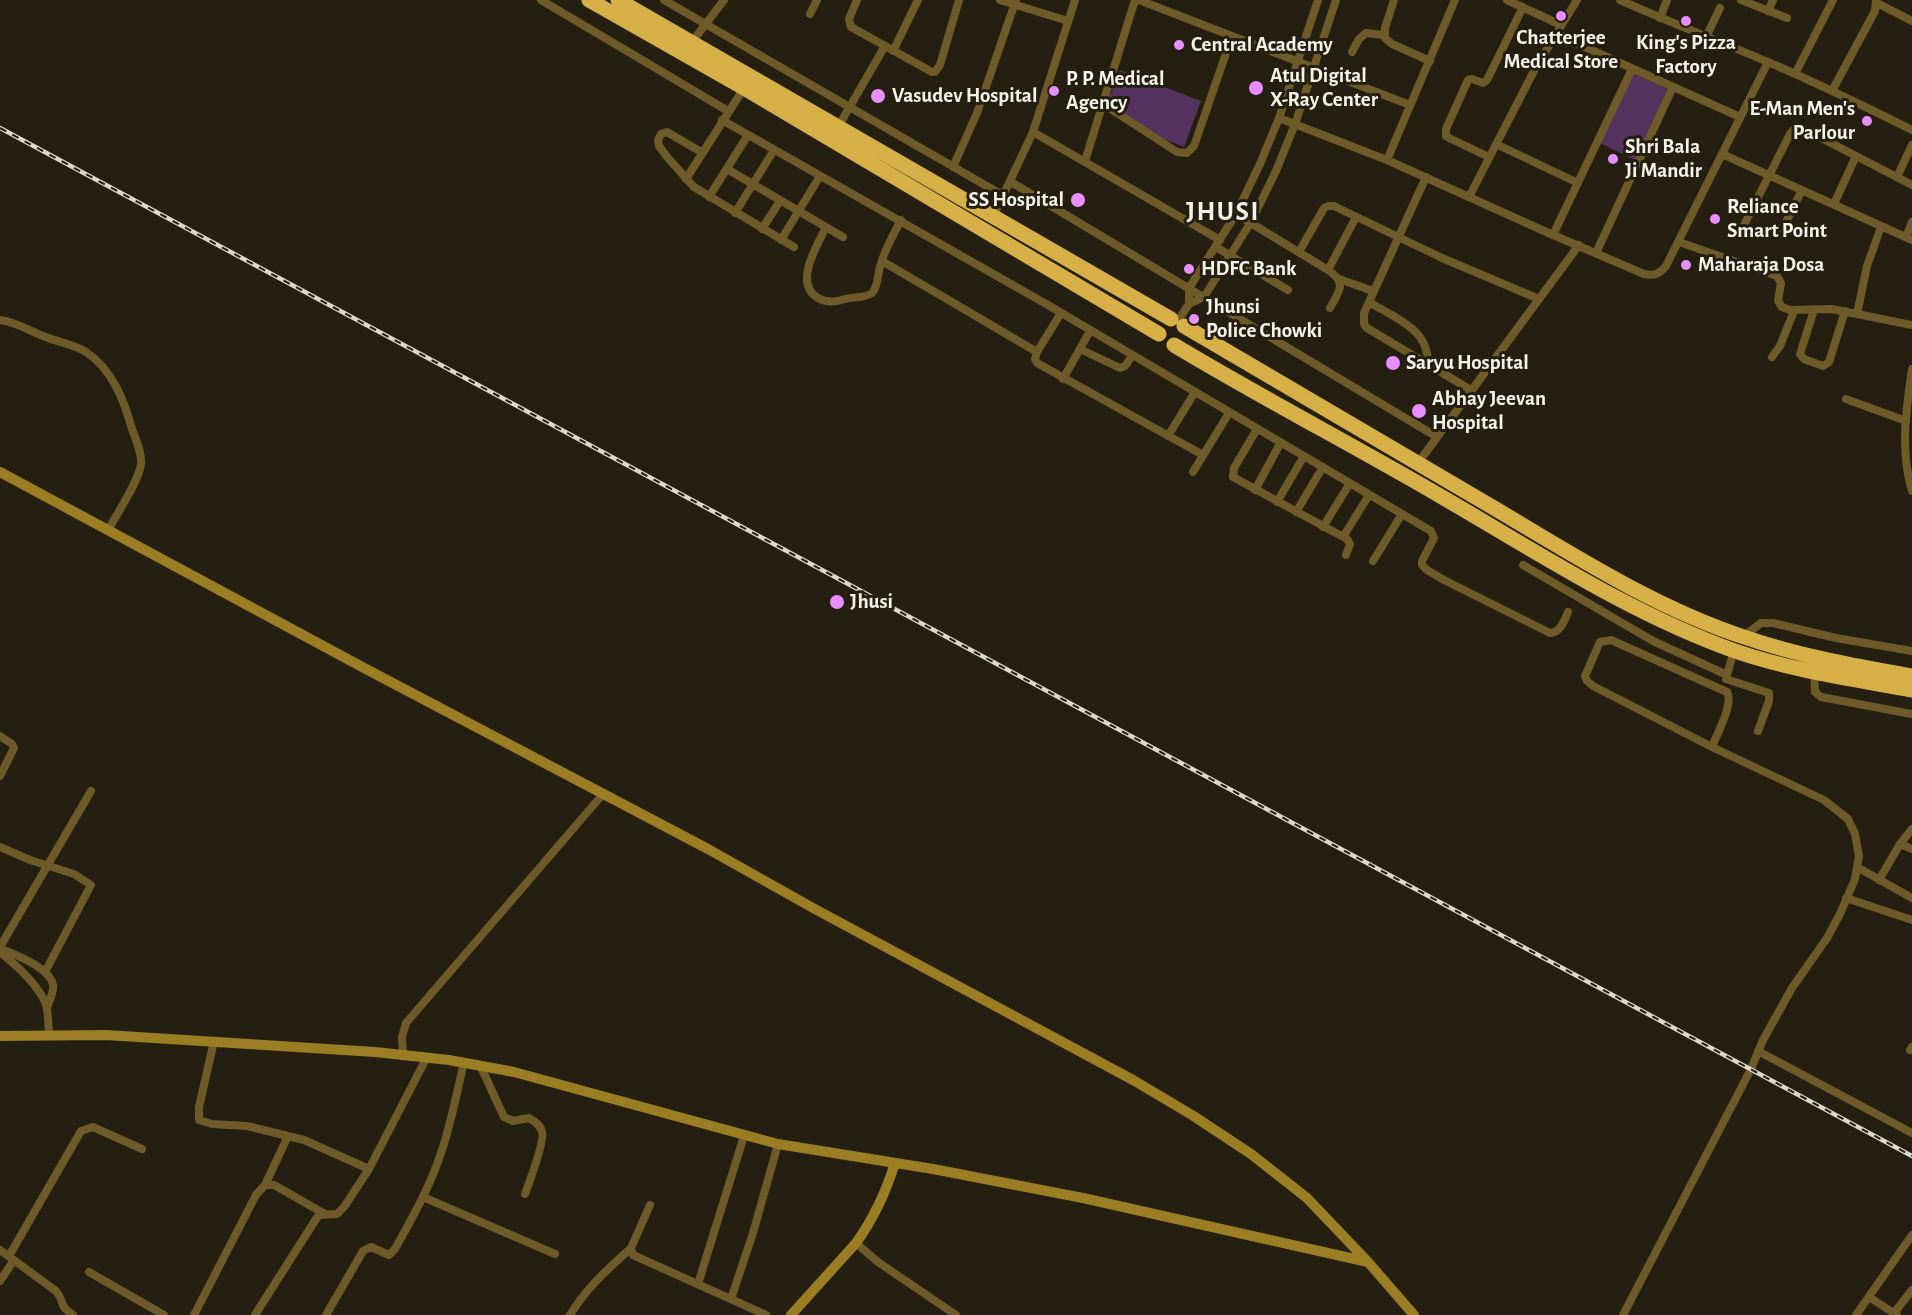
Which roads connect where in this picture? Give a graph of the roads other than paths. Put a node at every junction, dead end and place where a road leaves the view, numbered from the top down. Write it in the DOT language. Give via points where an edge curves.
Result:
graph roads {
  1 [pos="541,0"];
  2 [pos="589,0"];
  3 [pos="618,0"];
  4 [pos="664,0"];
  5 [pos="724,0"];
  6 [pos="817,0"];
  7 [pos="857,0"];
  8 [pos="918,0"];
  9 [pos="959,0"];
  10 [pos="1000,0"];
  11 [pos="1075,0"];
  12 [pos="1137,0"];
  13 [pos="1318,0"];
  14 [pos="1336,0"];
  15 [pos="1394,0"];
  16 [pos="1455,0"];
  17 [pos="1507,0"];
  18 [pos="1577,0"];
  19 [pos="1620,0"];
  20 [pos="1667,0"];
  21 [pos="1741,0"];
  22 [pos="1773,0"];
  23 [pos="1833,0"];
  24 [pos="1877,1"];
  25 [pos="1016,2"];
  26 [pos="1523,8"];
  27 [pos="1720,8"];
  28 [pos="1768,10"];
  29 [pos="810,14"];
  30 [pos="1660,18"];
  31 [pos="1787,18"];
  32 [pos="1068,21"];
  33 [pos="1912,21"];
  34 [pos="705,23"];
  35 [pos="1561,25"];
  36 [pos="1556,34"];
  37 [pos="1384,35"];
  38 [pos="1232,36"];
  39 [pos="1706,37"];
  40 [pos="692,42"];
  41 [pos="885,46"];
  42 [pos="893,51"];
  43 [pos="1352,52"];
  44 [pos="1430,61"];
  45 [pos="1298,62"];
  46 [pos="1768,62"];
  47 [pos="1314,68"];
  48 [pos="1632,69"];
  49 [pos="1795,74"];
  50 [pos="1673,87"];
  51 [pos="1832,91"];
  52 [pos="741,92"];
  53 [pos="1103,104"];
  54 [pos="1410,105"];
  55 [pos="849,106"];
  56 [pos="729,110"];
  57 [pos="1740,117"];
  58 [pos="1279,118"];
  59 [pos="722,120"];
  60 [pos="1295,124"];
  61 [pos="838,127"];
  62 [pos="1912,130"];
  63 [pos="1033,132"];
  64 [pos="748,135"];
  65 [pos="1496,144"];
  66 [pos="1912,145"];
  67 [pos="774,150"];
  68 [pos="703,153"];
  69 [pos="1722,154"];
  70 [pos="1856,156"];
  71 [pos="1489,157"];
  72 [pos="1387,160"];
  73 [pos="1085,161"];
  74 [pos="953,167"];
  75 [pos="727,169"];
  76 [pos="1768,175"];
  77 [pos="820,176"];
  78 [pos="1426,177"];
  79 [pos="1897,177"];
  80 [pos="686,179"];
  81 [pos="1011,182"];
  82 [pos="1578,183"];
  83 [pos="1912,184"];
  84 [pos="752,185"];
  85 [pos="1802,190"];
  86 [pos="1004,196"];
  87 [pos="709,197"];
  88 [pos="1469,197"];
  89 [pos="780,201"];
  90 [pos="1834,204"];
  91 [pos="798,211"];
  92 [pos="735,213"];
  93 [pos="1236,214"];
  94 [pos="993,217"];
  95 [pos="1356,217"];
  96 [pos="901,220"];
  97 [pos="1251,222"];
  98 [pos="1912,222"];
  99 [pos="1744,225"];
  100 [pos="826,227"];
  101 [pos="1881,227"];
  102 [pos="762,229"];
  103 [pos="1780,234"];
  104 [pos="1553,235"];
  105 [pos="843,237"];
  106 [pos="1398,237"];
  107 [pos="1909,239"];
  108 [pos="781,240"];
  109 [pos="1679,243"];
  110 [pos="1218,244"];
  111 [pos="1579,245"];
  112 [pos="794,247"];
  113 [pos="1299,252"];
  114 [pos="1596,253"];
  115 [pos="1231,255"];
  116 [pos="882,261"];
  117 [pos="1328,270"];
  118 [pos="1340,279"];
  119 [pos="1189,288"];
  120 [pos="1288,290"];
  121 [pos="1374,291"];
  122 [pos="1204,297"];
  123 [pos="1539,299"];
  124 [pos="1369,302"];
  125 [pos="1189,304"];
  126 [pos="1330,308"];
  127 [pos="1814,310"];
  128 [pos="1794,311"];
  129 [pos="1845,311"];
  130 [pos="1061,313"];
  131 [pos="1857,314"];
  132 [pos="0,320"];
  133 [pos="1178,322"];
  134 [pos="1912,325"];
  135 [pos="1090,331"];
  136 [pos="1159,334"];
  137 [pos="1174,345"];
  138 [pos="1080,349"];
  139 [pos="1037,352"];
  140 [pos="1132,356"];
  141 [pos="1772,357"];
  142 [pos="1429,365"];
  143 [pos="1912,369"];
  144 [pos="1063,379"];
  145 [pos="1471,390"];
  146 [pos="1195,392"];
  147 [pos="1846,399"];
  148 [pos="1230,413"];
  149 [pos="1906,421"];
  150 [pos="1257,429"];
  151 [pos="1168,436"];
  152 [pos="1437,437"];
  153 [pos="1281,442"];
  154 [pos="1203,455"];
  155 [pos="1304,456"];
  156 [pos="1418,464"];
  157 [pos="1323,467"];
  158 [pos="0,472"];
  159 [pos="1193,472"];
  160 [pos="1350,483"];
  161 [pos="1255,490"];
  162 [pos="1912,491"];
  163 [pos="1369,495"];
  164 [pos="1277,502"];
  165 [pos="1296,512"];
  166 [pos="1402,514"];
  167 [pos="1323,527"];
  168 [pos="108,530"];
  169 [pos="1343,537"];
  170 [pos="1346,555"];
  171 [pos="1373,561"];
  172 [pos="1523,565"];
  173 [pos="1568,612"];
  174 [pos="1743,637"];
  175 [pos="1912,651"];
  176 [pos="1733,654"];
  177 [pos="1727,675"];
  178 [pos="1912,676"];
  179 [pos="1814,677"];
  180 [pos="1722,689"];
  181 [pos="1912,690"];
  182 [pos="1912,714"];
  183 [pos="1758,731"];
  184 [pos="0,736"];
  185 [pos="1712,747"];
  186 [pos="0,776"];
  187 [pos="91,790"];
  188 [pos="603,794"];
  189 [pos="1912,829"];
  190 [pos="1900,844"];
  191 [pos="1,849"];
  192 [pos="1912,849"];
  193 [pos="48,866"];
  194 [pos="1857,867"];
  195 [pos="1880,880"];
  196 [pos="1846,898"];
  197 [pos="1912,898"];
  198 [pos="1912,920"];
  199 [pos="0,949"];
  200 [pos="45,972"];
  201 [pos="47,1008"];
  202 [pos="49,1035"];
  203 [pos="0,1036"];
  204 [pos="214,1041"];
  205 [pos="1758,1051"];
  206 [pos="403,1055"];
  207 [pos="427,1057"];
  208 [pos="464,1062"];
  209 [pos="480,1065"];
  210 [pos="1912,1133"];
  211 [pos="288,1136"];
  212 [pos="744,1136"];
  213 [pos="778,1144"];
  214 [pos="142,1149"];
  215 [pos="894,1163"];
  216 [pos="369,1168"];
  217 [pos="265,1185"];
  218 [pos="525,1194"];
  219 [pos="423,1197"];
  220 [pos="650,1205"];
  221 [pos="325,1214"];
  222 [pos="1912,1235"];
  223 [pos="856,1243"];
  224 [pos="631,1248"];
  225 [pos="0,1250"];
  226 [pos="555,1254"];
  227 [pos="11,1258"];
  228 [pos="1368,1262"];
  229 [pos="89,1272"];
  230 [pos="0,1281"];
  231 [pos="698,1284"];
  232 [pos="1912,1290"];
  233 [pos="1869,1297"];
  234 [pos="732,1299"];
  235 [pos="1895,1314"];
  236 [pos="73,1315"];
  237 [pos="163,1315"];
  238 [pos="194,1315"];
  239 [pos="255,1315"];
  240 [pos="326,1315"];
  241 [pos="570,1315"];
  242 [pos="766,1315"];
  243 [pos="792,1315"];
  244 [pos="956,1315"];
  245 [pos="1414,1315"];
  246 [pos="1623,1315"];
  247 [pos="1856,1315"];
  1 -- 56 [label="street"];
  2 -- 52 [label="highway"];
  3 -- 40 [label="highway"];
  4 -- 34 [label="street"];
  5 -- 34 [label="street"];
  6 -- 29 [label="street"];
  7 -- 41 [label="street" via="849,23"];
  8 -- 42 [label="street"];
  9 -- 42 [label="street" via="935,72"];
  10 -- 25 [label="street"];
  11 -- 32 [label="street"];
  12 -- 38 [label="street"];
  12 -- 53 [label="street"];
  13 -- 45 [label="street"];
  14 -- 47 [label="street"];
  15 -- 37 [label="street"];
  16 -- 44 [label="street"];
  17 -- 26 [label="street"];
  18 -- 35 [label="street"];
  19 -- 30 [label="street"];
  20 -- 30 [label="street"];
  21 -- 28 [label="street"];
  22 -- 28 [label="street"];
  23 -- 49 [label="street"];
  24 -- 33 [label="street"];
  24 -- 51 [label="street"];
  25 -- 32 [label="street"];
  25 -- 74 [label="street" via="977,113"];
  26 -- 35 [label="street"];
  26 -- 71 [label="street" via="1487,81 1468,80 1446,129 1449,138"];
  27 -- 39 [label="street"];
  28 -- 31 [label="street"];
  30 -- 39 [label="street"];
  32 -- 63 [label="street"];
  34 -- 40 [label="street"];
  34 -- 55 [label="street"];
  35 -- 36 [label="street"];
  36 -- 48 [label="street"];
  36 -- 65 [label="street"];
  37 -- 43 [label="street" via="1362,35"];
  37 -- 44 [label="street" via="1392,44"];
  38 -- 45 [label="street"];
  38 -- 53 [label="street" via="1194,146 1187,153 1177,152"];
  39 -- 46 [label="street"];
  40 -- 61 [label="highway"];
  41 -- 42 [label="street"];
  41 -- 55 [label="street"];
  44 -- 54 [label="street"];
  45 -- 47 [label="street"];
  45 -- 58 [label="street"];
  46 -- 49 [label="street"];
  46 -- 57 [label="street"];
  47 -- 54 [label="street"];
  47 -- 60 [label="street"];
  48 -- 50 [label="street"];
  48 -- 82 [label="street"];
  49 -- 51 [label="street"];
  50 -- 57 [label="street"];
  50 -- 114 [label="street"];
  51 -- 62 [label="street"];
  52 -- 56 [label="street"];
  52 -- 136 [label="highway"];
  53 -- 73 [label="street"];
  54 -- 72 [label="street"];
  55 -- 61 [label="street"];
  55 -- 74 [label="street"];
  56 -- 59 [label="street"];
  57 -- 69 [label="street"];
  58 -- 60 [label="street"];
  58 -- 93 [label="street"];
  59 -- 64 [label="street"];
  59 -- 68 [label="street"];
  60 -- 72 [label="street"];
  60 -- 97 [label="street"];
  61 -- 94 [label="highway"];
  63 -- 73 [label="street"];
  63 -- 81 [label="street"];
  64 -- 67 [label="street"];
  64 -- 75 [label="street"];
  65 -- 71 [label="street"];
  65 -- 82 [label="street"];
  66 -- 79 [label="street"];
  67 -- 77 [label="street"];
  67 -- 84 [label="street"];
  68 -- 80 [label="street"];
  68 -- 80 [label="street" via="668,132 658,140"];
  69 -- 76 [label="street"];
  69 -- 109 [label="street"];
  70 -- 76 [label="street" via="1798,128 1790,134"];
  70 -- 79 [label="street"];
  70 -- 90 [label="street"];
  71 -- 88 [label="street"];
  72 -- 78 [label="street"];
  73 -- 110 [label="street"];
  74 -- 86 [label="street"];
  75 -- 84 [label="street"];
  75 -- 87 [label="street"];
  76 -- 85 [label="street"];
  76 -- 99 [label="street"];
  77 -- 91 [label="street"];
  77 -- 96 [label="street"];
  78 -- 88 [label="street"];
  78 -- 106 [label="street"];
  79 -- 83 [label="street"];
  80 -- 87 [label="street"];
  81 -- 86 [label="street"];
  81 -- 119 [label="street"];
  82 -- 104 [label="street"];
  84 -- 89 [label="street"];
  84 -- 92 [label="street"];
  85 -- 90 [label="street"];
  85 -- 103 [label="street"];
  86 -- 94 [label="street"];
  87 -- 92 [label="street"];
  88 -- 104 [label="street"];
  89 -- 91 [label="street"];
  89 -- 102 [label="street"];
  90 -- 101 [label="street"];
  91 -- 100 [label="street"];
  91 -- 108 [label="street"];
  92 -- 102 [label="street"];
  93 -- 97 [label="street"];
  93 -- 110 [label="street"];
  94 -- 133 [label="highway"];
  95 -- 106 [label="street"];
  95 -- 113 [label="street" via="1328,206"];
  95 -- 117 [label="street"];
  96 -- 116 [label="street"];
  96 -- 130 [label="street"];
  97 -- 113 [label="street"];
  97 -- 115 [label="street"];
  98 -- 107 [label="street"];
  100 -- 105 [label="street"];
  100 -- 116 [label="street" via="807,277 809,289 821,300 835,302 871,294"];
  101 -- 107 [label="street"];
  101 -- 131 [label="street" via="1867,266"];
  102 -- 108 [label="street"];
  104 -- 111 [label="street"];
  106 -- 121 [label="street"];
  106 -- 123 [label="street"];
  108 -- 112 [label="street"];
  109 -- 114 [label="street" via="1666,266 1652,275"];
  109 -- 128 [label="street" via="1776,276 1781,283 1778,301"];
  110 -- 115 [label="street"];
  110 -- 119 [label="street"];
  111 -- 114 [label="street"];
  111 -- 123 [label="street"];
  113 -- 117 [label="street"];
  115 -- 120 [label="street"];
  115 -- 122 [label="street"];
  116 -- 139 [label="street"];
  117 -- 118 [label="street"];
  118 -- 121 [label="street"];
  118 -- 126 [label="street"];
  119 -- 122 [label="street"];
  119 -- 125 [label="street"];
  121 -- 124 [label="street"];
  122 -- 125 [label="street"];
  122 -- 152 [label="street"];
  123 -- 145 [label="street"];
  124 -- 142 [label="street" via="1417,333 1424,343"];
  124 -- 142 [label="street" via="1363,319 1367,328"];
  125 -- 133 [label="street"];
  127 -- 128 [label="street"];
  127 -- 129 [label="street"];
  127 -- 129 [label="street" via="1800,354 1823,366 1829,362"];
  128 -- 141 [label="street"];
  129 -- 131 [label="street"];
  130 -- 135 [label="street"];
  130 -- 139 [label="street"];
  131 -- 134 [label="street"];
  132 -- 168 [label="street" via="86,352 117,387 129,415 141,464"];
  133 -- 136 [label="highway" via="1163,322"];
  133 -- 137 [label="highway" via="1183,338"];
  133 -- 156 [label="highway"];
  135 -- 138 [label="street"];
  135 -- 140 [label="street"];
  136 -- 137 [label="highway" via="1166,343"];
  137 -- 176 [label="highway" via="1606,592"];
  138 -- 140 [label="street" via="1120,368"];
  138 -- 144 [label="street"];
  139 -- 144 [label="street" via="1037,363"];
  140 -- 146 [label="street"];
  142 -- 145 [label="street"];
  143 -- 149 [label="street"];
  144 -- 151 [label="street"];
  145 -- 152 [label="street"];
  146 -- 148 [label="street"];
  146 -- 151 [label="street"];
  147 -- 149 [label="street"];
  148 -- 150 [label="street"];
  148 -- 154 [label="street"];
  149 -- 162 [label="street" via="1905,456"];
  150 -- 153 [label="street"];
  150 -- 161 [label="street" via="1233,473 1235,479"];
  151 -- 154 [label="street"];
  152 -- 156 [label="street"];
  153 -- 155 [label="street"];
  153 -- 161 [label="street"];
  154 -- 159 [label="street"];
  155 -- 157 [label="street"];
  155 -- 164 [label="street"];
  156 -- 174 [label="highway" via="1620,583"];
  157 -- 160 [label="street"];
  157 -- 165 [label="street"];
  158 -- 168 [label="street"];
  160 -- 163 [label="street"];
  160 -- 167 [label="street"];
  161 -- 164 [label="street"];
  163 -- 166 [label="street"];
  163 -- 169 [label="street"];
  164 -- 165 [label="street"];
  165 -- 167 [label="street"];
  166 -- 171 [label="street"];
  166 -- 173 [label="street" via="1434,534 1422,561 1427,570 1550,633 1560,628"];
  167 -- 169 [label="street"];
  168 -- 188 [label="street"];
  169 -- 170 [label="street" via="1350,544"];
  172 -- 177 [label="street" via="1653,641"];
  174 -- 175 [label="street" via="1761,623 1773,623"];
  174 -- 178 [label="highway" via="1821,660"];
  176 -- 177 [label="street"];
  176 -- 179 [label="highway"];
  177 -- 180 [label="street"];
  177 -- 183 [label="street" via="1769,693"];
  179 -- 181 [label="highway"];
  179 -- 182 [label="street" via="1815,692 1825,698"];
  180 -- 185 [label="street" via="1730,699"];
  180 -- 185 [label="street" via="1607,640 1600,642 1585,676 1593,686"];
  184 -- 186 [label="street" via="14,748"];
  185 -- 194 [label="street" via="1824,800 1848,819 1855,834"];
  187 -- 193 [label="street"];
  188 -- 206 [label="street" via="406,1023"];
  188 -- 228 [label="street" via="1192,1115 1298,1190"];
  189 -- 190 [label="street"];
  190 -- 192 [label="street"];
  190 -- 195 [label="street"];
  191 -- 193 [label="street"];
  193 -- 199 [label="street"];
  193 -- 200 [label="street" via="74,874 91,885"];
  194 -- 195 [label="street"];
  194 -- 196 [label="street"];
  195 -- 197 [label="street"];
  196 -- 198 [label="street"];
  196 -- 205 [label="street" via="1834,927 1798,979"];
  199 -- 200 [label="street"];
  199 -- 201 [label="street" via="40,993"];
  200 -- 201 [label="street" via="53,988"];
  201 -- 202 [label="street"];
  202 -- 203 [label="street"];
  202 -- 204 [label="street"];
  204 -- 206 [label="street"];
  204 -- 211 [label="street" via="199,1120"];
  205 -- 210 [label="street"];
  205 -- 246 [label="street"];
  206 -- 207 [label="street"];
  207 -- 208 [label="street"];
  207 -- 216 [label="street"];
  208 -- 209 [label="street"];
  208 -- 219 [label="street" via="445,1142"];
  209 -- 212 [label="street"];
  209 -- 218 [label="street" via="504,1117 513,1122 528,1118 542,1131"];
  211 -- 216 [label="street"];
  211 -- 217 [label="street"];
  212 -- 213 [label="street"];
  212 -- 231 [label="street"];
  213 -- 215 [label="street"];
  213 -- 234 [label="street"];
  214 -- 227 [label="street" via="93,1127 81,1131"];
  215 -- 223 [label="street" via="880,1203"];
  215 -- 228 [label="street" via="1083,1198"];
  216 -- 221 [label="street" via="341,1211"];
  217 -- 221 [label="street" via="274,1185"];
  217 -- 238 [label="street" via="256,1195"];
  219 -- 226 [label="street"];
  219 -- 240 [label="street" via="392,1253 386,1255 371,1247 363,1251"];
  220 -- 224 [label="street"];
  221 -- 239 [label="street" via="310,1226"];
  222 -- 233 [label="street"];
  223 -- 243 [label="street"];
  223 -- 244 [label="street"];
  224 -- 231 [label="street" via="636,1257"];
  224 -- 241 [label="street" via="590,1287"];
  225 -- 227 [label="street"];
  227 -- 230 [label="street"];
  227 -- 236 [label="street" via="56,1291 61,1305"];
  228 -- 245 [label="street"];
  229 -- 237 [label="street"];
  231 -- 234 [label="street"];
  232 -- 235 [label="street"];
  233 -- 235 [label="street"];
  233 -- 247 [label="street"];
  234 -- 242 [label="street"];
}
